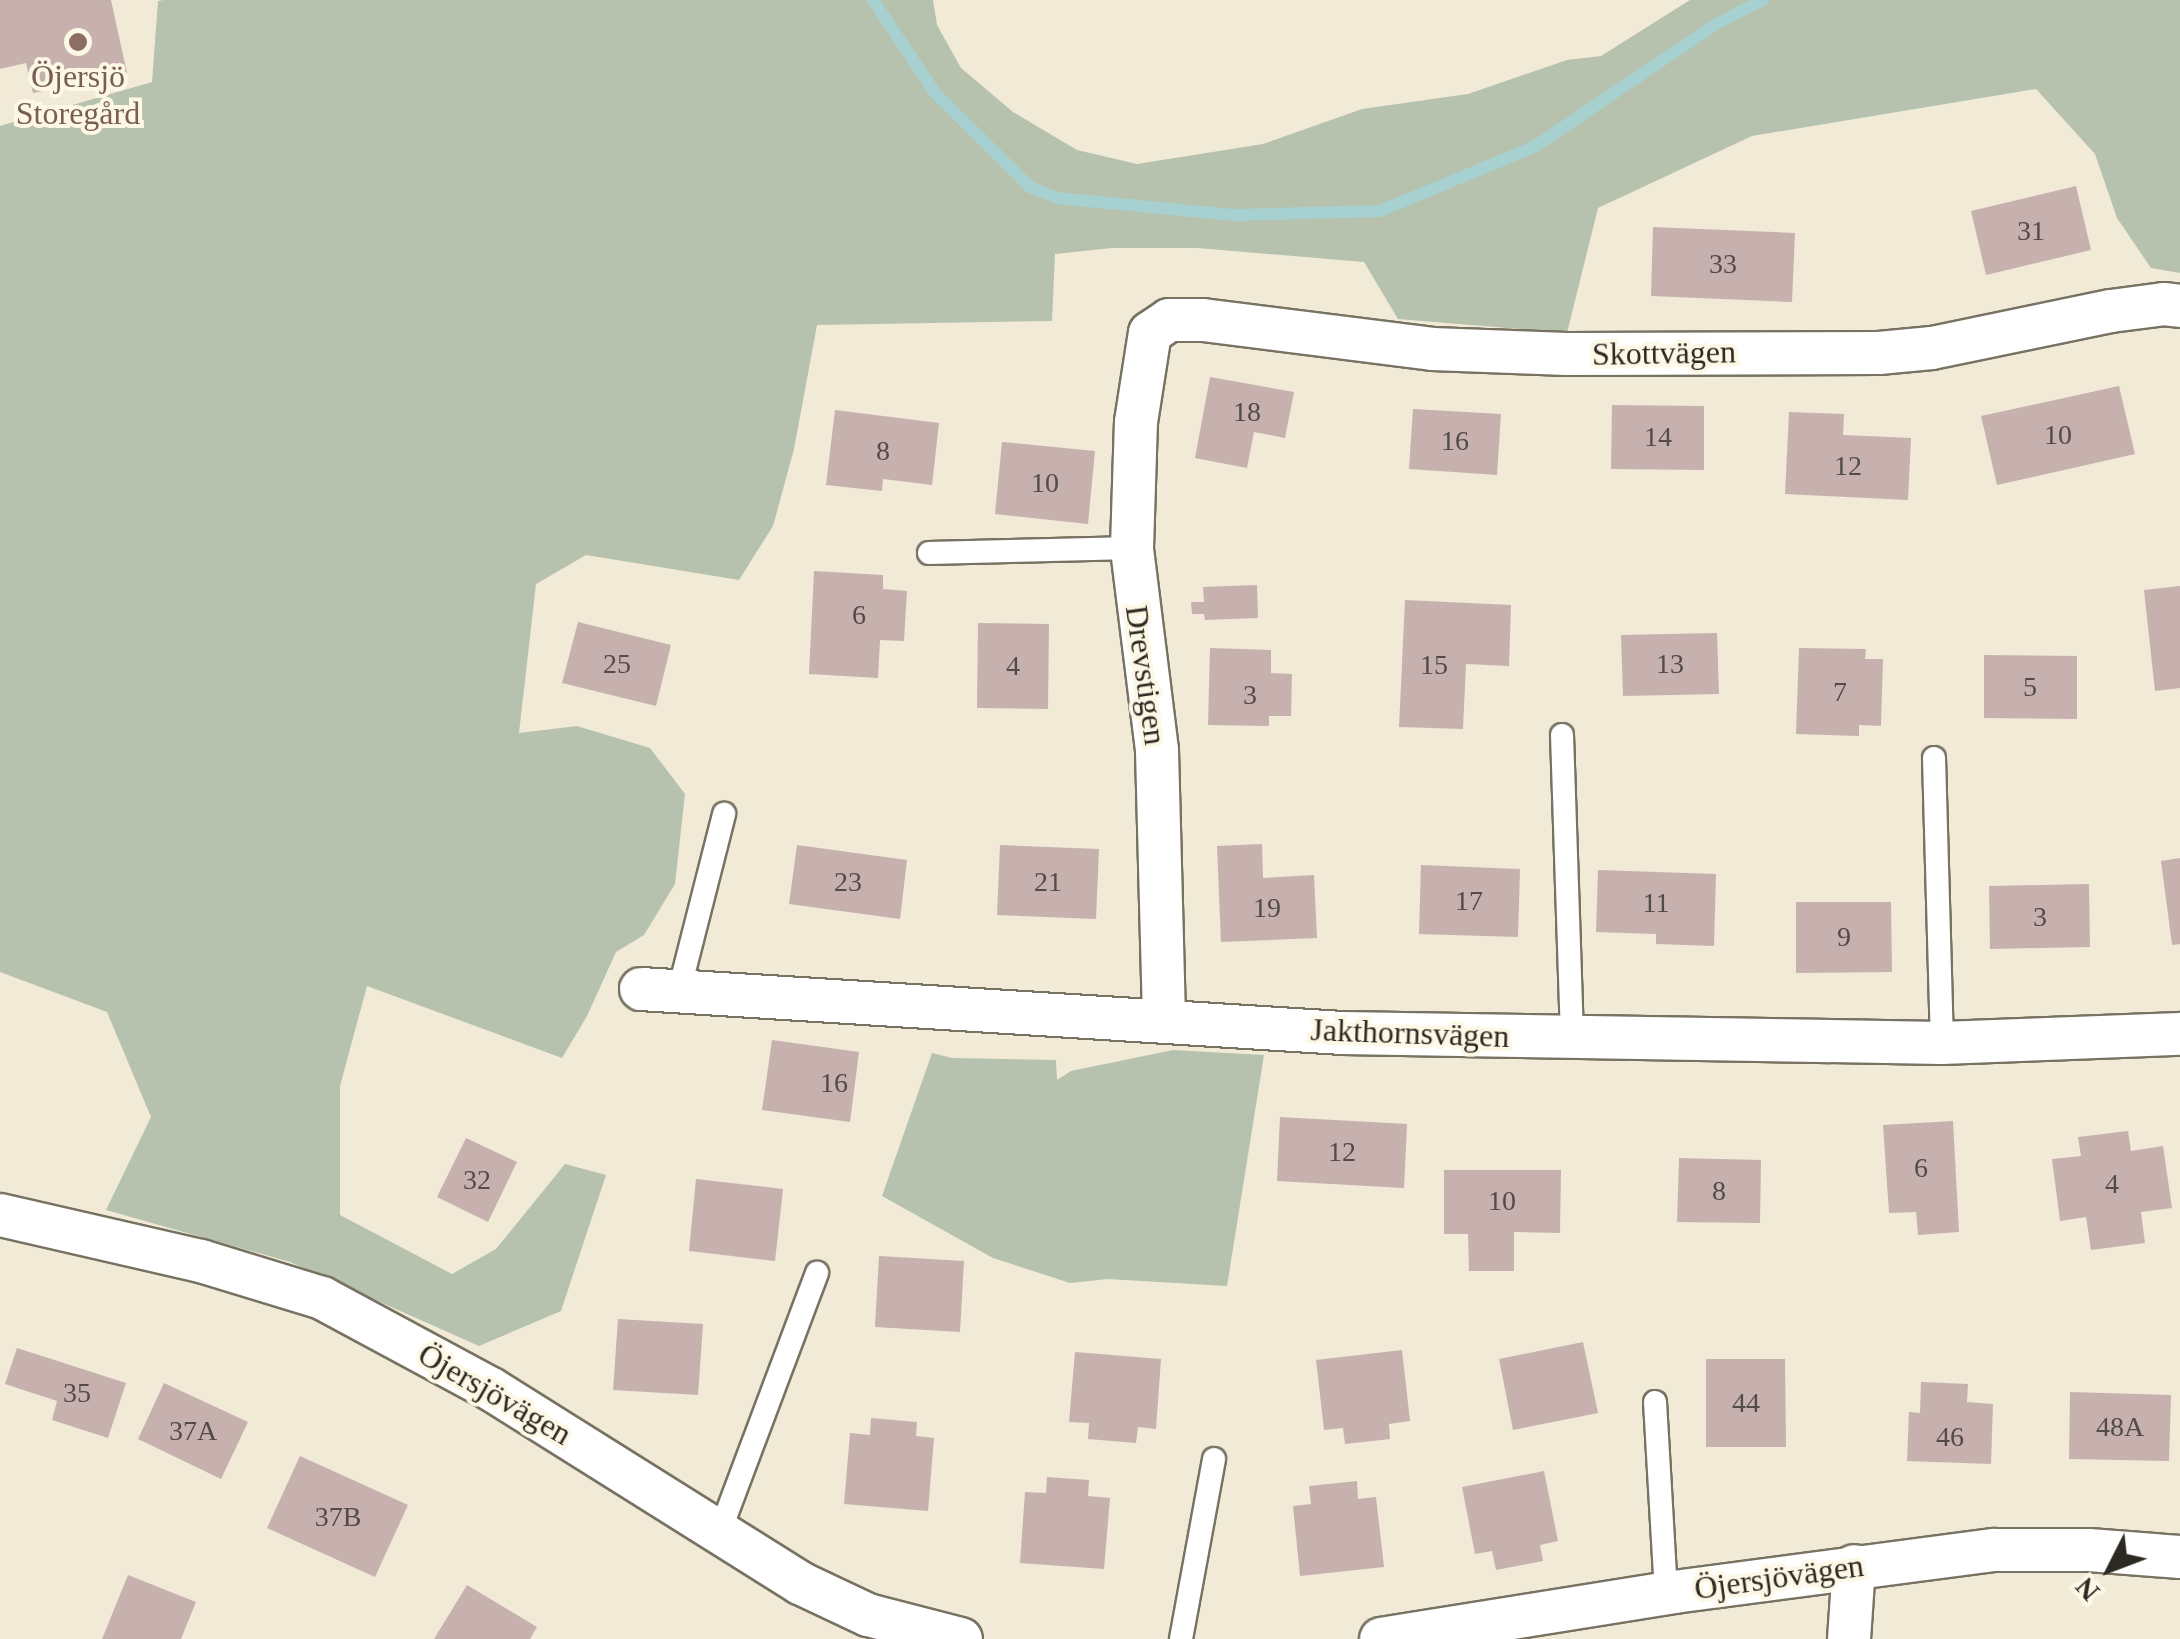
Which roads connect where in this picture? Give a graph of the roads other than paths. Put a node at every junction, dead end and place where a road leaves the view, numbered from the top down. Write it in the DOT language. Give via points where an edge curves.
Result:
graph roads {
  1 [pos="2180,306"];
  2 [pos="1150,333"];
  3 [pos="1132,548"];
  4 [pos="929,552"];
  5 [pos="1562,735"];
  6 [pos="1934,758"];
  7 [pos="724,814"];
  8 [pos="660,990"];
  9 [pos="1164,1018"];
  10 [pos="2180,1034"];
  11 [pos="1572,1040"];
  12 [pos="1942,1043"];
  13 [pos="0,1214"];
  14 [pos="817,1273"];
  15 [pos="1655,1402"];
  16 [pos="1214,1459"];
  17 [pos="720,1530"];
  18 [pos="2180,1557"];
  19 [pos="1854,1566"];
  20 [pos="1674,1592"];
  21 [pos="942,1637"];
  22 [pos="1181,1639"];
  23 [pos="1383,1639"];
  24 [pos="1849,1639"];
  1 -- 2 [label="street, Skottvägen" via="2111,311 1932,348 1879,352 1432,349 1203,320 1169,320"];
  2 -- 3 [label="street, Drevstigen" via="1136,422"];
  3 -- 4 [label="lane"];
  3 -- 9 [label="street, Drevstigen" via="1157,750"];
  5 -- 11 [label="lane"];
  6 -- 12 [label="lane"];
  7 -- 8 [label="lane"];
  8 -- 9 [label="street, Jakthornsvägen"];
  9 -- 11 [label="street, Jakthornsvägen" via="1342,1033"];
  10 -- 12 [label="street, Jakthornsvägen"];
  11 -- 12 [label="street, Jakthornsvägen"];
  13 -- 17 [label="street, Öjersjövägen" via="201,1261 322,1298 490,1389"];
  14 -- 17 [label="lane"];
  15 -- 20 [label="lane" via="1665,1577"];
  16 -- 22 [label="lane"];
  17 -- 21 [label="street, Öjersjövägen" via="831,1599"];
  18 -- 19 [label="street, Öjersjövägen" via="1994,1550"];
  19 -- 20 [label="street, Öjersjövägen"];
  19 -- 24 [label="street"];
  20 -- 23 [label="street, Öjersjövägen"];
}
